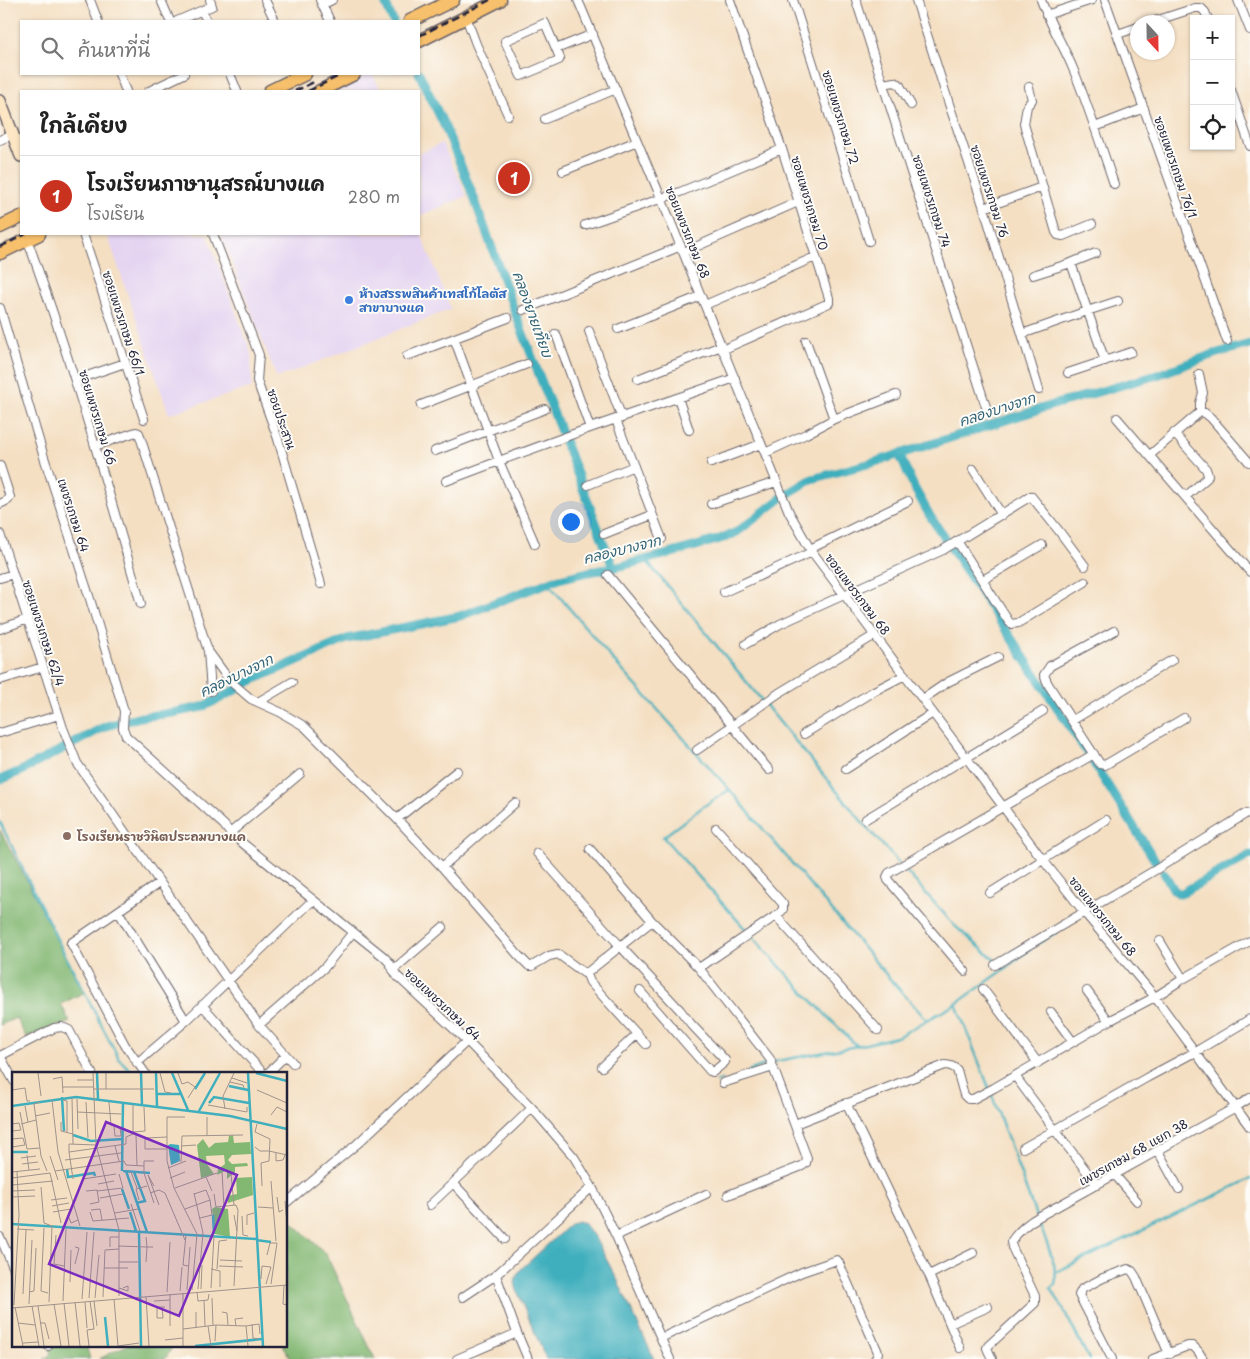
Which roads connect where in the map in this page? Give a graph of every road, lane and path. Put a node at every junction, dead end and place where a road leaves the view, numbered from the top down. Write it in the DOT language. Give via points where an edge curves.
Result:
graph roads {
  1 [pos="90,0"];
  2 [pos="161,0"];
  3 [pos="210,0"];
  4 [pos="265,0"];
  5 [pos="332,0"];
  6 [pos="453,0"];
  7 [pos="500,0"];
  8 [pos="578,0"];
  9 [pos="730,0"];
  10 [pos="793,0"];
  11 [pos="856,0"];
  12 [pos="916,0"];
  13 [pos="1041,0"];
  14 [pos="1092,0"];
  15 [pos="1105,0"];
  16 [pos="1238,0"];
  17 [pos="321,2"];
  18 [pos="202,11"];
  19 [pos="1046,15"];
  20 [pos="1174,15"];
  21 [pos="1206,15"];
  22 [pos="466,17"];
  23 [pos="98,20"];
  24 [pos="170,20"];
  25 [pos="180,20"];
  26 [pos="206,20"];
  27 [pos="275,20"];
  28 [pos="330,20"];
  29 [pos="412,20"];
  30 [pos="1130,30"];
  31 [pos="1250,30"];
  32 [pos="592,34"];
  33 [pos="1118,34"];
  34 [pos="420,41"];
  35 [pos="556,49"];
  36 [pos="118,75"];
  37 [pos="182,75"];
  38 [pos="230,75"];
  39 [pos="301,75"];
  40 [pos="352,75"];
  41 [pos="883,84"];
  42 [pos="1029,87"];
  43 [pos="616,89"];
  44 [pos="126,90"];
  45 [pos="151,90"];
  46 [pos="237,90"];
  47 [pos="272,90"];
  48 [pos="322,90"];
  49 [pos="0,102"];
  50 [pos="1235,102"];
  51 [pos="912,105"];
  52 [pos="1144,108"];
  53 [pos="508,115"];
  54 [pos="544,119"];
  55 [pos="1095,127"];
  56 [pos="13,134"];
  57 [pos="0,140"];
  58 [pos="638,141"];
  59 [pos="1250,146"];
  60 [pos="782,149"];
  61 [pos="20,153"];
  62 [pos="563,171"];
  63 [pos="1114,184"];
  64 [pos="1042,187"];
  65 [pos="661,198"];
  66 [pos="798,202"];
  67 [pos="984,208"];
  68 [pos="20,218"];
  69 [pos="1092,224"];
  70 [pos="585,225"];
  71 [pos="0,228"];
  72 [pos="84,235"];
  73 [pos="213,235"];
  74 [pos="33,237"];
  75 [pos="869,241"];
  76 [pos="682,249"];
  77 [pos="0,253"];
  78 [pos="1096,253"];
  79 [pos="815,257"];
  80 [pos="1071,263"];
  81 [pos="1033,276"];
  82 [pos="702,296"];
  83 [pos="1118,301"];
  84 [pos="705,305"];
  85 [pos="0,308"];
  86 [pos="523,310"];
  87 [pos="1087,311"];
  88 [pos="508,318"];
  89 [pos="618,329"];
  90 [pos="588,331"];
  91 [pos="556,334"];
  92 [pos="1022,334"];
  93 [pos="454,338"];
  94 [pos="806,341"];
  95 [pos="1227,341"];
  96 [pos="722,348"];
  97 [pos="1131,352"];
  98 [pos="407,356"];
  99 [pos="1106,361"];
  100 [pos="125,362"];
  101 [pos="527,364"];
  102 [pos="1068,373"];
  103 [pos="1199,374"];
  104 [pos="735,378"];
  105 [pos="638,379"];
  106 [pos="75,380"];
  107 [pos="471,385"];
  108 [pos="1039,390"];
  109 [pos="896,395"];
  110 [pos="678,398"];
  111 [pos="421,405"];
  112 [pos="544,409"];
  113 [pos="986,410"];
  114 [pos="1200,412"];
  115 [pos="1117,418"];
  116 [pos="144,419"];
  117 [pos="619,419"];
  118 [pos="834,419"];
  119 [pos="590,428"];
  120 [pos="689,430"];
  121 [pos="488,431"];
  122 [pos="1174,433"];
  123 [pos="761,444"];
  124 [pos="95,446"];
  125 [pos="435,452"];
  126 [pos="765,453"];
  127 [pos="1150,455"];
  128 [pos="499,461"];
  129 [pos="1249,462"];
  130 [pos="710,463"];
  131 [pos="0,466"];
  132 [pos="634,466"];
  133 [pos="973,469"];
  134 [pos="446,481"];
  135 [pos="588,485"];
  136 [pos="778,485"];
  137 [pos="1185,496"];
  138 [pos="908,501"];
  139 [pos="0,504"];
  140 [pos="711,504"];
  141 [pos="652,515"];
  142 [pos="1002,515"];
  143 [pos="0,534"];
  144 [pos="604,534"];
  145 [pos="662,539"];
  146 [pos="955,542"];
  147 [pos="535,544"];
  148 [pos="1042,545"];
  149 [pos="811,550"];
  150 [pos="1086,566"];
  151 [pos="1250,572"];
  152 [pos="13,574"];
  153 [pos="608,575"];
  154 [pos="0,578"];
  155 [pos="982,580"];
  156 [pos="1085,582"];
  157 [pos="321,584"];
  158 [pos="724,592"];
  159 [pos="844,594"];
  160 [pos="142,604"];
  161 [pos="28,619"];
  162 [pos="0,628"];
  163 [pos="1114,631"];
  164 [pos="875,635"];
  165 [pos="746,644"];
  166 [pos="208,651"];
  167 [pos="998,657"];
  168 [pos="1172,660"];
  169 [pos="43,667"];
  170 [pos="905,675"];
  171 [pos="0,680"];
  172 [pos="292,682"];
  173 [pos="211,691"];
  174 [pos="923,699"];
  175 [pos="255,700"];
  176 [pos="1043,711"];
  177 [pos="933,713"];
  178 [pos="59,715"];
  179 [pos="1184,718"];
  180 [pos="1073,720"];
  181 [pos="731,725"];
  182 [pos="123,728"];
  183 [pos="0,733"];
  184 [pos="804,734"];
  185 [pos="696,750"];
  186 [pos="1094,754"];
  187 [pos="966,758"];
  188 [pos="846,769"];
  189 [pos="769,770"];
  190 [pos="457,771"];
  191 [pos="300,774"];
  192 [pos="515,802"];
  193 [pos="1004,808"];
  194 [pos="1246,813"];
  195 [pos="397,819"];
  196 [pos="866,819"];
  197 [pos="1106,820"];
  198 [pos="716,828"];
  199 [pos="230,833"];
  200 [pos="590,849"];
  201 [pos="537,853"];
  202 [pos="1043,860"];
  203 [pos="442,867"];
  204 [pos="159,883"];
  205 [pos="990,893"];
  206 [pos="313,900"];
  207 [pos="118,911"];
  208 [pos="1084,912"];
  209 [pos="776,916"];
  210 [pos="652,921"];
  211 [pos="443,927"];
  212 [pos="353,932"];
  213 [pos="1160,940"];
  214 [pos="1250,941"];
  215 [pos="621,946"];
  216 [pos="995,965"];
  217 [pos="699,968"];
  218 [pos="393,970"];
  219 [pos="965,971"];
  220 [pos="586,972"];
  221 [pos="1183,979"];
  222 [pos="228,981"];
  223 [pos="983,989"];
  224 [pos="1086,990"];
  225 [pos="640,991"];
  226 [pos="1155,997"];
  227 [pos="202,1005"];
  228 [pos="1051,1012"];
  229 [pos="1250,1019"];
  230 [pos="186,1021"];
  231 [pos="1109,1021"];
  232 [pos="259,1025"];
  233 [pos="878,1030"];
  234 [pos="637,1034"];
  235 [pos="467,1041"];
  236 [pos="1073,1042"];
  237 [pos="646,1044"];
  238 [pos="1195,1052"];
  239 [pos="286,1055"];
  240 [pos="0,1056"];
  241 [pos="293,1063"];
  242 [pos="772,1063"];
  243 [pos="1038,1063"];
  244 [pos="137,1064"];
  245 [pos="602,1067"];
  246 [pos="91,1072"];
  247 [pos="143,1072"];
  248 [pos="262,1072"];
  249 [pos="269,1072"];
  250 [pos="1015,1076"];
  251 [pos="12,1077"];
  252 [pos="723,1083"];
  253 [pos="1250,1098"];
  254 [pos="846,1103"];
  255 [pos="532,1108"];
  256 [pos="1236,1108"];
  257 [pos="795,1124"];
  258 [pos="1250,1127"];
  259 [pos="1055,1130"];
  260 [pos="1023,1148"];
  261 [pos="1158,1151"];
  262 [pos="1115,1174"];
  263 [pos="454,1184"];
  264 [pos="1097,1185"];
  265 [pos="592,1187"];
  266 [pos="1179,1189"];
  267 [pos="706,1194"];
  268 [pos="728,1195"];
  269 [pos="1138,1201"];
  270 [pos="288,1202"];
  271 [pos="430,1205"];
  272 [pos="616,1236"];
  273 [pos="0,1237"];
  274 [pos="506,1239"];
  275 [pos="973,1253"];
  276 [pos="12,1264"];
  277 [pos="929,1275"];
  278 [pos="496,1276"];
  279 [pos="463,1297"];
  280 [pos="988,1307"];
  281 [pos="950,1324"];
  282 [pos="517,1333"];
  283 [pos="661,1338"];
  284 [pos="960,1348"];
  285 [pos="1169,1354"];
  286 [pos="457,1359"];
  287 [pos="528,1359"];
  288 [pos="670,1359"];
  289 [pos="875,1359"];
  290 [pos="992,1359"];
  291 [pos="1112,1359"];
  292 [pos="1152,1359"];
  293 [pos="1203,1359"];
  1 -- 23 [label="street"];
  2 -- 24 [label="street"];
  3 -- 18 [label="street" via="212,6"];
  4 -- 27 [label="street"];
  5 -- 17 [label="street"];
  6 -- 29 [label="main road"];
  7 -- 22 [label="main road"];
  8 -- 32 [label="street, ซอยเพชรเกษม 68"];
  9 -- 60 [label="street, ซอยเพชรเกษม 70"];
  10 -- 75 [label="street, ซอยเพชรเกษม 72"];
  11 -- 41 [label="street, ซอยเพชรเกษม 74"];
  12 -- 67 [label="street, ซอยเพชรเกษม 76"];
  13 -- 19 [label="street"];
  14 -- 19 [label="street"];
  15 -- 33 [label="street, ซอยเพชรเกษม 76/1"];
  16 -- 31 [label="street"];
  17 -- 28 [label="street"];
  18 -- 25 [label="street"];
  18 -- 26 [label="street"];
  19 -- 55 [label="street" via="1074,69"];
  20 -- 21 [label="street" via="1202,8"];
  22 -- 34 [label="main road"];
  22 -- 53 [label="street"];
  30 -- 33 [label="street"];
  32 -- 35 [label="street"];
  32 -- 43 [label="street, ซอยเพชรเกษม 68"];
  33 -- 52 [label="street, ซอยเพชรเกษม 76/1"];
  35 -- 35 [label="street" via="559,60 521,76 505,41 545,23"];
  36 -- 44 [label="street"];
  37 -- 45 [label="street"];
  38 -- 46 [label="street"];
  39 -- 47 [label="main road"];
  40 -- 48 [label="main road"];
  41 -- 51 [label="street" via="899,84"];
  41 -- 113 [label="street, ซอยเพชรเกษม 74"];
  42 -- 64 [label="street" via="1032,100 1027,106 1024,124"];
  43 -- 54 [label="street"];
  43 -- 58 [label="street, ซอยเพชรเกษม 68"];
  49 -- 56 [label="main road"];
  50 -- 59 [label="street"];
  52 -- 55 [label="street"];
  52 -- 95 [label="street, ซอยเพชรเกษม 76/1"];
  55 -- 63 [label="street"];
  56 -- 57 [label="street"];
  56 -- 61 [label="main road"];
  58 -- 62 [label="street"];
  58 -- 65 [label="street, ซอยเพชรเกษม 68"];
  60 -- 65 [label="street"];
  60 -- 66 [label="street, ซอยเพชรเกษม 70"];
  64 -- 67 [label="street"];
  64 -- 69 [label="street" via="1058,235"];
  65 -- 70 [label="street"];
  65 -- 76 [label="street, ซอยเพชรเกษม 68"];
  66 -- 76 [label="street"];
  66 -- 79 [label="street, ซอยเพชรเกษม 70"];
  67 -- 92 [label="street, ซอยเพชรเกษม 76"];
  68 -- 71 [label="main road"];
  72 -- 100 [label="street, ซอยเพชรเกษม 66/1"];
  73 -- 157 [label="street, ซอยประสาน" via="259,355 257,381 278,439"];
  74 -- 77 [label="main road"];
  74 -- 106 [label="street, ซอยเพชรเกษม 66"];
  76 -- 82 [label="street, ซอยเพชรเกษม 68"];
  76 -- 86 [label="street"];
  78 -- 80 [label="street"];
  79 -- 84 [label="street"];
  79 -- 96 [label="street, ซอยเพชรเกษม 70" via="829,303"];
  80 -- 81 [label="street"];
  80 -- 87 [label="street"];
  82 -- 84 [label="street, ซอยเพชรเกษม 68"];
  82 -- 89 [label="street"];
  83 -- 87 [label="street"];
  84 -- 96 [label="street, ซอยเพชรเกษม 68"];
  85 -- 182 [label="street, เพชรเกษม 64" via="124,711"];
  87 -- 92 [label="street"];
  87 -- 99 [label="street"];
  88 -- 93 [label="street"];
  90 -- 117 [label="street"];
  91 -- 119 [label="street"];
  92 -- 108 [label="street, ซอยเพชรเกษม 76"];
  93 -- 98 [label="street"];
  93 -- 107 [label="street"];
  94 -- 118 [label="street"];
  96 -- 104 [label="street, ซอยเพชรเกษม 68"];
  96 -- 105 [label="street"];
  97 -- 99 [label="street"];
  99 -- 102 [label="street"];
  100 -- 106 [label="street"];
  100 -- 116 [label="street, ซอยเพชรเกษม 66/1"];
  101 -- 107 [label="street"];
  103 -- 114 [label="street" via="1203,392"];
  104 -- 110 [label="street"];
  104 -- 123 [label="street, ซอยเพชรเกษม 68"];
  106 -- 124 [label="street, ซอยเพชรเกษม 66"];
  107 -- 111 [label="street"];
  107 -- 121 [label="street"];
  109 -- 118 [label="street"];
  110 -- 117 [label="street"];
  110 -- 120 [label="street"];
  112 -- 121 [label="street"];
  114 -- 122 [label="street"];
  114 -- 129 [label="street" via="1211,418"];
  115 -- 127 [label="street"];
  117 -- 119 [label="street"];
  117 -- 132 [label="street"];
  118 -- 126 [label="street"];
  119 -- 128 [label="street"];
  121 -- 125 [label="street"];
  121 -- 128 [label="street"];
  122 -- 127 [label="street"];
  122 -- 137 [label="street" via="1208,475"];
  123 -- 126 [label="street, ซอยเพชรเกษม 68"];
  123 -- 130 [label="street"];
  124 -- 160 [label="street, ซอยเพชรเกษม 66"];
  124 -- 166 [label="street" via="139,433"];
  126 -- 136 [label="street, ซอยเพชรเกษม 68"];
  127 -- 137 [label="street"];
  128 -- 134 [label="street"];
  128 -- 147 [label="street"];
  131 -- 139 [label="street" via="10,497"];
  132 -- 135 [label="street"];
  132 -- 141 [label="street"];
  133 -- 142 [label="street"];
  136 -- 140 [label="street"];
  136 -- 149 [label="street, ซอยเพชรเกษม 68"];
  137 -- 151 [label="street"];
  138 -- 149 [label="street"];
  141 -- 144 [label="street"];
  141 -- 145 [label="street"];
  142 -- 146 [label="street"];
  142 -- 150 [label="street" via="1032,496"];
  143 -- 152 [label="street, ซอยเพชรเกษม 62/4"];
  146 -- 155 [label="street"];
  146 -- 159 [label="street"];
  148 -- 155 [label="street"];
  149 -- 158 [label="street"];
  149 -- 159 [label="street, ซอยเพชรเกษม 68"];
  152 -- 154 [label="street"];
  152 -- 161 [label="street, ซอยเพชรเกษม 62/4"];
  153 -- 181 [label="street"];
  155 -- 156 [label="street" via="1012,624"];
  159 -- 164 [label="street, ซอยเพชรเกษม 68"];
  159 -- 165 [label="street"];
  161 -- 162 [label="street"];
  161 -- 169 [label="street, ซอยเพชรเกษม 62/4"];
  163 -- 180 [label="street" via="1050,666 1044,675"];
  164 -- 170 [label="street, ซอยเพชรเกษม 68"];
  164 -- 181 [label="street"];
  166 -- 173 [label="street"];
  166 -- 175 [label="street" via="230,681"];
  167 -- 174 [label="street" via="948,682"];
  168 -- 180 [label="street"];
  169 -- 171 [label="street"];
  169 -- 178 [label="street, ซอยเพชรเกษม 62/4"];
  170 -- 174 [label="street, ซอยเพชรเกษม 68"];
  170 -- 184 [label="street"];
  172 -- 175 [label="street"];
  174 -- 177 [label="street, ซอยเพชรเกษม 68"];
  175 -- 195 [label="street" via="304,726"];
  176 -- 187 [label="street"];
  177 -- 187 [label="street, ซอยเพชรเกษม 68"];
  177 -- 188 [label="street"];
  178 -- 183 [label="street"];
  178 -- 204 [label="street, ซอยเพชรเกษม 62/4" via="82,771"];
  179 -- 186 [label="street" via="1105,765 1100,764"];
  180 -- 186 [label="street"];
  181 -- 185 [label="street"];
  181 -- 189 [label="street"];
  182 -- 199 [label="street, ซอยเพชรเกษม 64" via="126,736"];
  186 -- 193 [label="street"];
  187 -- 193 [label="street, ซอยเพชรเกษม 68"];
  187 -- 196 [label="street"];
  190 -- 195 [label="street"];
  191 -- 199 [label="street"];
  192 -- 203 [label="street"];
  193 -- 202 [label="street, ซอยเพชรเกษม 68"];
  193 -- 219 [label="street" via="897,868 887,877"];
  194 -- 208 [label="street"];
  195 -- 203 [label="street"];
  197 -- 202 [label="street"];
  198 -- 209 [label="street" via="784,904"];
  199 -- 206 [label="street, ซอยเพชรเกษม 64"];
  200 -- 210 [label="street"];
  201 -- 215 [label="street"];
  202 -- 205 [label="street"];
  202 -- 208 [label="street, ซอยเพชรเกษม 68"];
  203 -- 220 [label="street" via="529,966 558,954"];
  204 -- 207 [label="street"];
  204 -- 222 [label="street, ซอยเพชรเกษม 62/4"];
  206 -- 212 [label="street, ซอยเพชรเกษม 64"];
  206 -- 222 [label="street"];
  207 -- 230 [label="street"];
  207 -- 244 [label="street" via="71,943"];
  208 -- 216 [label="street"];
  208 -- 226 [label="street, ซอยเพชรเกษม 68"];
  209 -- 217 [label="street"];
  209 -- 233 [label="street"];
  210 -- 215 [label="street"];
  210 -- 217 [label="street"];
  211 -- 218 [label="street"];
  212 -- 218 [label="street, ซอยเพชรเกษม 64" via="383,956"];
  212 -- 232 [label="street" via="325,967"];
  213 -- 221 [label="street"];
  214 -- 221 [label="street"];
  215 -- 220 [label="street"];
  215 -- 225 [label="street" via="725,1062 710,1071"];
  217 -- 242 [label="street"];
  218 -- 235 [label="street, ซอยเพชรเกษม 64"];
  220 -- 234 [label="street" via="590,982"];
  221 -- 226 [label="street"];
  222 -- 227 [label="street"];
  222 -- 232 [label="street, ซอยเพชรเกษม 62/4"];
  223 -- 243 [label="street"];
  224 -- 231 [label="street"];
  226 -- 231 [label="street"];
  226 -- 238 [label="street, ซอยเพชรเกษม 68"];
  227 -- 230 [label="street"];
  227 -- 248 [label="street"];
  228 -- 236 [label="street"];
  229 -- 238 [label="street"];
  230 -- 244 [label="street"];
  231 -- 236 [label="street"];
  232 -- 239 [label="street, ซอยเพชรเกษม 62/4"];
  234 -- 237 [label="street"];
  234 -- 245 [label="street"];
  235 -- 255 [label="street, ซอยเพชรเกษม 64"];
  235 -- 270 [label="street" via="357,1144"];
  236 -- 243 [label="street"];
  238 -- 256 [label="street, ซอยเพชรเกษม 68"];
  238 -- 259 [label="street"];
  239 -- 241 [label="street, ซอยเพชรเกษม 62/4"];
  239 -- 249 [label="street"];
  240 -- 246 [label="street" via="62,1027 69,1030"];
  240 -- 251 [label="street"];
  242 -- 252 [label="street"];
  242 -- 257 [label="street"];
  243 -- 250 [label="street"];
  244 -- 247 [label="street"];
  250 -- 254 [label="street" via="968,1099 957,1070 945,1065"];
  250 -- 259 [label="street"];
  253 -- 256 [label="street, เพชรเกษม 68 แยก 38"];
  254 -- 257 [label="street"];
  254 -- 277 [label="street"];
  255 -- 263 [label="street"];
  255 -- 265 [label="street, ซอยเพชรเกษม 64" via="574,1157"];
  256 -- 258 [label="street, ซอยเพชรเกษม 68"];
  256 -- 261 [label="street, เพชรเกษม 68 แยก 38"];
  257 -- 268 [label="street" via="806,1163"];
  259 -- 260 [label="street"];
  259 -- 264 [label="street"];
  261 -- 262 [label="street, เพชรเกษม 68 แยก 38"];
  261 -- 266 [label="street"];
  262 -- 264 [label="street, เพชรเกษม 68 แยก 38"];
  262 -- 269 [label="street"];
  263 -- 271 [label="street"];
  263 -- 274 [label="street"];
  264 -- 290 [label="street, เพชรเกษม 68 แยก 38" via="1031,1221 1011,1242 1035,1301 988,1346"];
  265 -- 272 [label="street, ซอยเพชรเกษม 64"];
  265 -- 278 [label="street"];
  267 -- 272 [label="street"];
  272 -- 283 [label="street, ซอยเพชรเกษม 64"];
  273 -- 276 [label="street"];
  275 -- 277 [label="street"];
  277 -- 281 [label="street"];
  278 -- 279 [label="street"];
  278 -- 282 [label="street"];
  280 -- 281 [label="street"];
  281 -- 284 [label="street"];
  282 -- 286 [label="street"];
  282 -- 287 [label="street"];
  283 -- 288 [label="street, ซอยเพชรเกษม 64"];
  283 -- 289 [label="street" via="802,1272 837,1260 878,1352"];
  285 -- 291 [label="street" via="1136,1277 1128,1270 1089,1285 1079,1295"];
  285 -- 292 [label="street"];
  285 -- 293 [label="street" via="1193,1346"];
}
